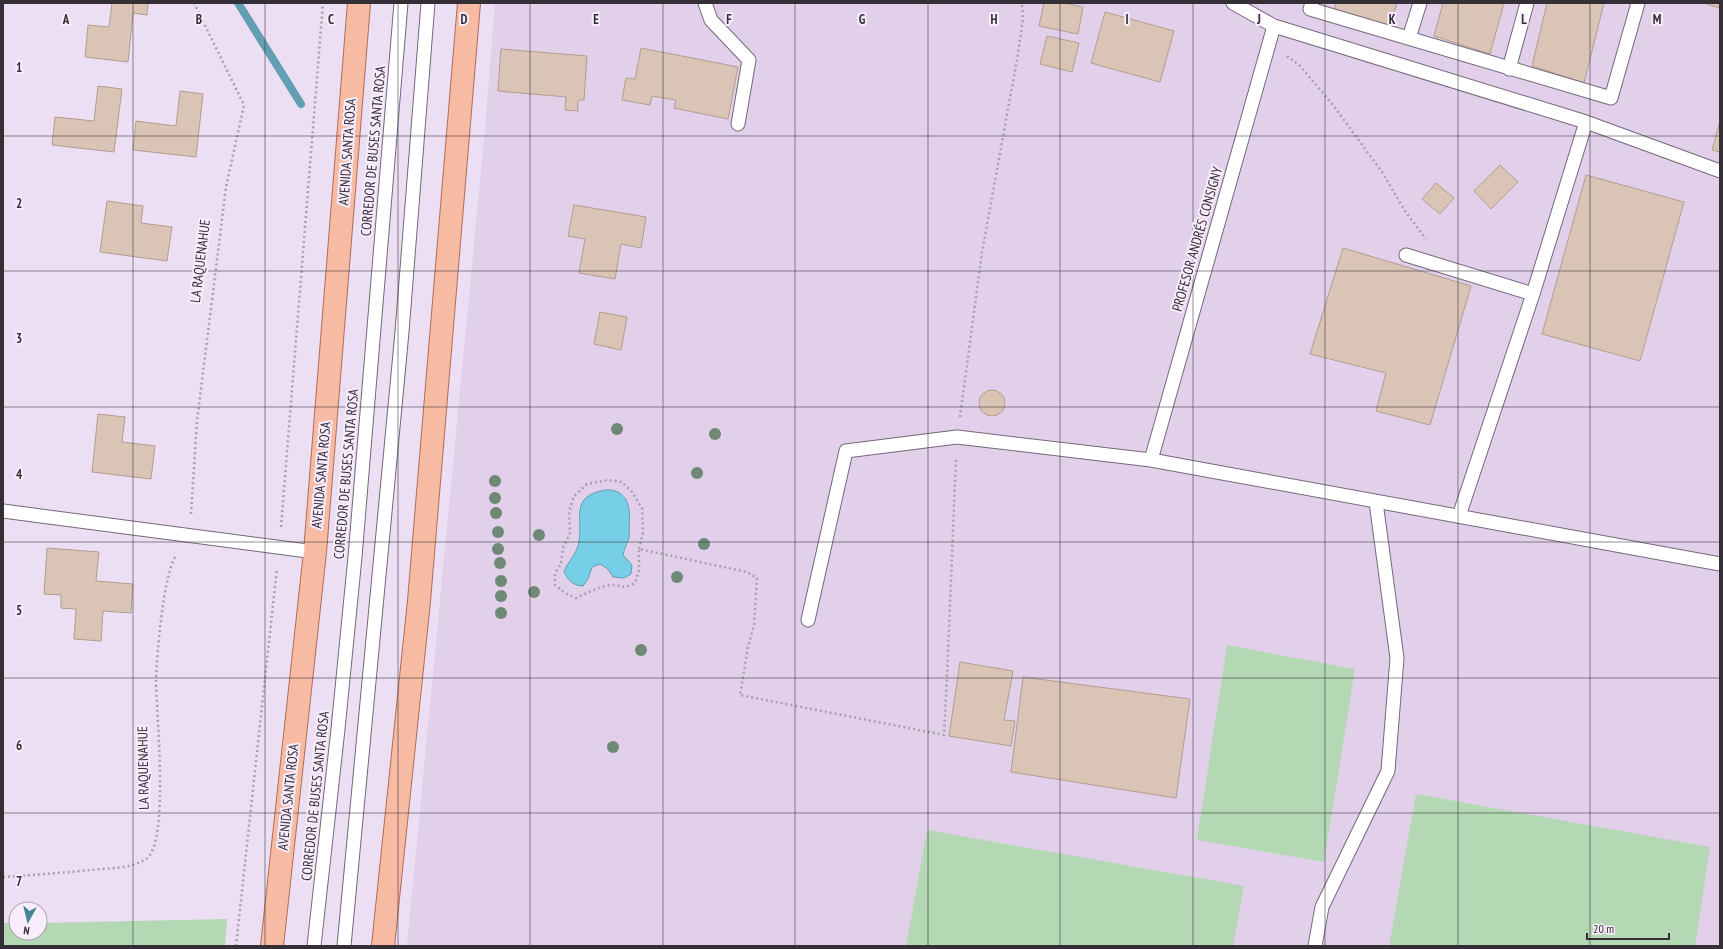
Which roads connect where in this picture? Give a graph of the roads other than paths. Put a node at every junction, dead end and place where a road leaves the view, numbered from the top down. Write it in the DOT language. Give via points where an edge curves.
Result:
graph roads {
  1 [pos="359,3"];
  2 [pos="401,3"];
  3 [pos="428,3"];
  4 [pos="469,3"];
  5 [pos="705,3"];
  6 [pos="1233,3"];
  7 [pos="1312,3"];
  8 [pos="1420,3"];
  9 [pos="1527,3"];
  10 [pos="1638,3"];
  11 [pos="1274,26"];
  12 [pos="1409,38"];
  13 [pos="1509,68"];
  14 [pos="1586,122"];
  15 [pos="738,124"];
  16 [pos="1720,171"];
  17 [pos="1406,255"];
  18 [pos="1532,294"];
  19 [pos="1151,460"];
  20 [pos="1376,502"];
  21 [pos="3,511"];
  22 [pos="1459,516"];
  23 [pos="315,552"];
  24 [pos="1720,564"];
  25 [pos="808,620"];
  26 [pos="272,946"];
  27 [pos="314,946"];
  28 [pos="344,946"];
  29 [pos="383,946"];
  30 [pos="1315,946"];
  1 -- 23 [label="main road, AVENIDA SANTA ROSA"];
  2 -- 27 [label="lane, CORREDOR DE BUSES SANTA ROSA" via="354,565 338,737"];
  3 -- 28 [label="lane" via="401,340"];
  4 -- 29 [label="main road" via="418,609"];
  5 -- 15 [label="lane" via="711,20 749,60"];
  6 -- 11 [label="lane"];
  7 -- 12 [label="lane" via="1310,9"];
  8 -- 12 [label="lane"];
  9 -- 13 [label="lane"];
  10 -- 13 [label="lane" via="1611,98"];
  11 -- 14 [label="lane"];
  11 -- 19 [label="lane, PROFESOR ANDRÉS CONSIGNY"];
  12 -- 13 [label="lane"];
  14 -- 16 [label="lane"];
  14 -- 18 [label="lane"];
  17 -- 18 [label="lane"];
  18 -- 22 [label="lane"];
  19 -- 20 [label="lane"];
  19 -- 25 [label="lane" via="957,437 846,451"];
  20 -- 22 [label="lane"];
  20 -- 30 [label="lane" via="1397,658 1388,771 1322,907"];
  21 -- 23 [label="lane"];
  22 -- 24 [label="lane"];
  23 -- 26 [label="main road, AVENIDA SANTA ROSA"];
}
